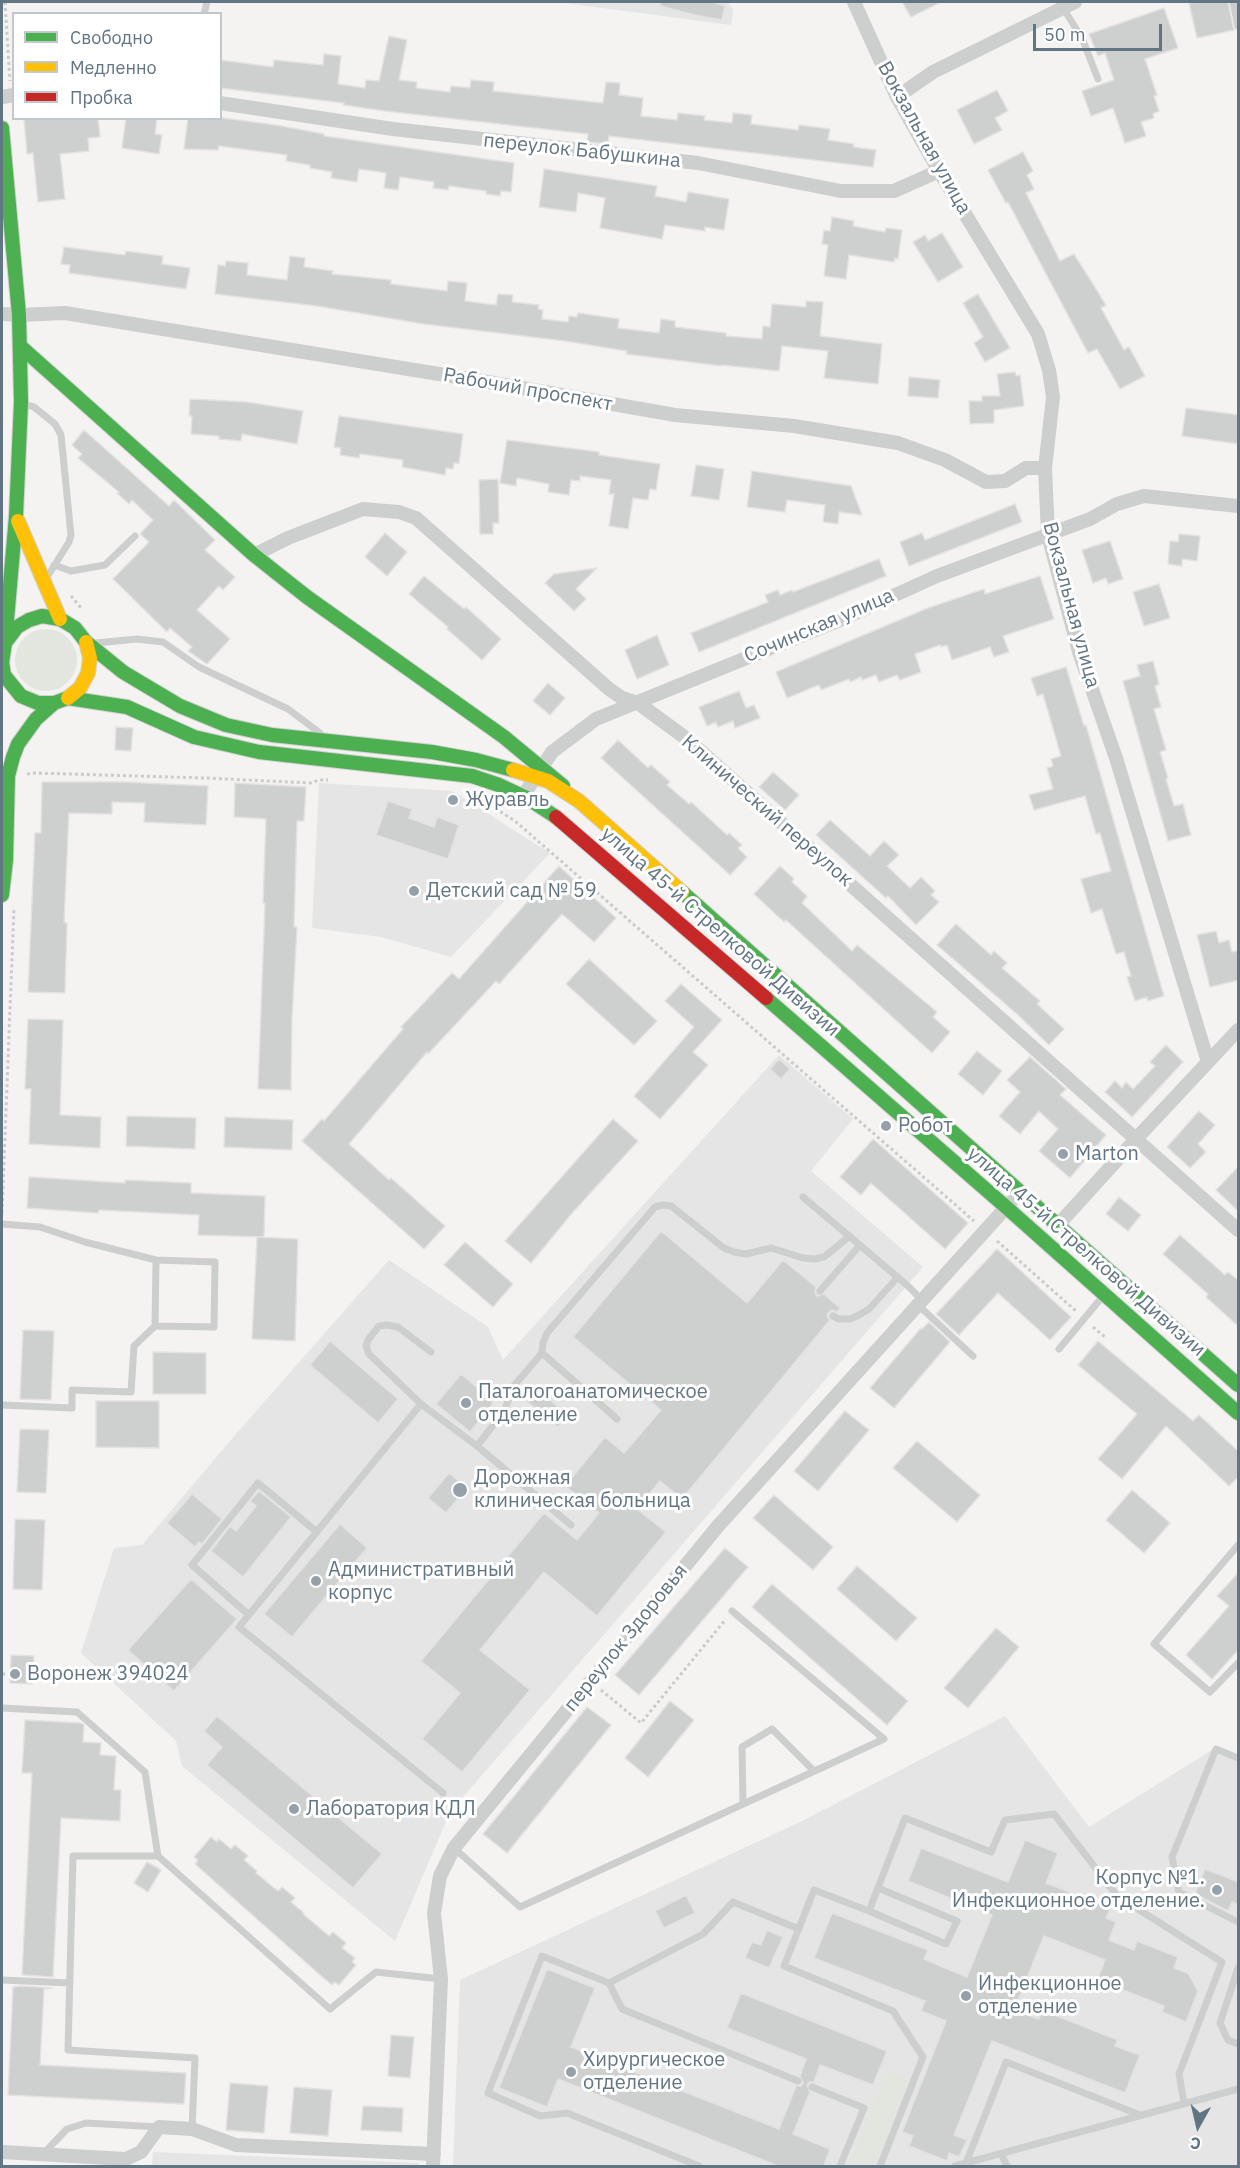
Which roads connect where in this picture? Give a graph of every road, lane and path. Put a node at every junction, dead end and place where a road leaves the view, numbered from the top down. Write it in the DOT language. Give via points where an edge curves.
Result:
graph roads {
  1 [pos="854,2"];
  2 [pos="1233,2"];
  3 [pos="1069,5"];
  4 [pos="1239,26"];
  5 [pos="1098,79"];
  6 [pos="897,97"];
  7 [pos="222,104"];
  8 [pos="2,128"];
  9 [pos="939,171"];
  10 [pos="2,314"];
  11 [pos="19,315"];
  12 [pos="20,346"];
  13 [pos="21,402"];
  14 [pos="1045,468"];
  15 [pos="1239,506"];
  16 [pos="16,516"];
  17 [pos="1048,535"];
  18 [pos="135,536"];
  19 [pos="254,555"];
  20 [pos="54,565"];
  21 [pos="43,584"];
  22 [pos="60,619"];
  23 [pos="86,642"];
  24 [pos="5,643"];
  25 [pos="2,663"];
  26 [pos="69,698"];
  27 [pos="54,703"];
  28 [pos="638,703"];
  29 [pos="338,744"];
  30 [pos="538,772"];
  31 [pos="8,776"];
  32 [pos="330,780"];
  33 [pos="523,796"];
  34 [pos="476,798"];
  35 [pos="2,895"];
  36 [pos="14,906"];
  37 [pos="1239,1030"];
  38 [pos="1208,1062"];
  39 [pos="1136,1139"];
  40 [pos="1020,1192"];
  41 [pos="803,1197"];
  42 [pos="1006,1207"];
  43 [pos="2,1224"];
  44 [pos="1059,1226"];
  45 [pos="1239,1230"];
  46 [pos="985,1231"];
  47 [pos="850,1236"];
  48 [pos="860,1245"];
  49 [pos="156,1260"];
  50 [pos="898,1277"];
  51 [pos="820,1291"];
  52 [pos="1105,1294"];
  53 [pos="920,1302"];
  54 [pos="833,1316"];
  55 [pos="1084,1318"];
  56 [pos="155,1326"];
  57 [pos="1106,1338"];
  58 [pos="1059,1349"];
  59 [pos="431,1352"];
  60 [pos="542,1353"];
  61 [pos="973,1356"];
  62 [pos="1239,1385"];
  63 [pos="422,1404"];
  64 [pos="2,1405"];
  65 [pos="1239,1413"];
  66 [pos="616,1419"];
  67 [pos="477,1446"];
  68 [pos="571,1525"];
  69 [pos="317,1532"];
  70 [pos="1239,1545"];
  71 [pos="732,1611"];
  72 [pos="249,1615"];
  73 [pos="1239,1663"];
  74 [pos="2,1674"];
  75 [pos="10,1674"];
  76 [pos="590,1681"];
  77 [pos="2,1708"];
  78 [pos="1239,1758"];
  79 [pos="814,1771"];
  80 [pos="443,1793"];
  81 [pos="743,1804"];
  82 [pos="454,1848"];
  83 [pos="158,1857"];
  84 [pos="878,1888"];
  85 [pos="869,1911"];
  86 [pos="1239,1922"];
  87 [pos="799,1929"];
  88 [pos="1239,1968"];
  89 [pos="441,1979"];
  90 [pos="2,1980"];
  91 [pos="70,1983"];
  92 [pos="609,1983"];
  93 [pos="1239,2044"];
  94 [pos="798,2081"];
  95 [pos="812,2087"];
  96 [pos="1239,2089"];
  97 [pos="1184,2103"];
  98 [pos="1140,2115"];
  99 [pos="159,2127"];
  100 [pos="192,2129"];
  101 [pos="2,2152"];
  102 [pos="1001,2154"];
  103 [pos="42,2155"];
  104 [pos="434,2160"];
  105 [pos="966,2163"];
  106 [pos="699,2166"];
  107 [pos="840,2166"];
  108 [pos="880,2166"];
  109 [pos="955,2166"];
  110 [pos="1007,2166"];
  1 -- 6 [label="street, Вокзальная улица"];
  2 -- 4 [label="lane"];
  3 -- 5 [label="lane"];
  3 -- 6 [label="street" via="933,72"];
  6 -- 9 [label="street, Вокзальная улица"];
  7 -- 9 [label="street, переулок Бабушкина" via="393,129 698,164 841,191 894,191"];
  8 -- 11 [label="main road"];
  9 -- 14 [label="street, Вокзальная улица" via="1038,334 1053,397"];
  10 -- 11 [label="street, Рабочий проспект"];
  11 -- 12 [label="main road"];
  11 -- 14 [label="street, Рабочий проспект" via="65,313 675,415 794,426 898,443 945,460 986,482 1005,481 1026,468"];
  12 -- 13 [label="main road"];
  12 -- 19 [label="main road"];
  13 -- 16 [label="main road"];
  13 -- 20 [label="lane" via="55,424 61,435 71,535"];
  14 -- 17 [label="street, Вокзальная улица"];
  15 -- 17 [label="street, Сочинская улица" via="1144,496"];
  16 -- 21 [label="main road"];
  16 -- 24 [label="main road"];
  17 -- 28 [label="street, Сочинская улица" via="937,576"];
  17 -- 38 [label="street, Вокзальная улица" via="1079,652 1116,758"];
  18 -- 20 [label="lane" via="105,565 71,571"];
  19 -- 28 [label="street, Клинический переулок" via="363,509 399,512 416,518 609,689"];
  19 -- 30 [label="main road" via="306,597 504,737"];
  20 -- 21 [label="lane"];
  21 -- 22 [label="main road"];
  22 -- 23 [label="main road" via="75,628"];
  22 -- 24 [label="main road" via="42,616 29,620 17,627"];
  23 -- 26 [label="main road" via="88,673"];
  23 -- 29 [label="main road, улица 45-й Стрелковой Дивизии" via="123,672 180,706 217,721 272,735"];
  23 -- 29 [label="lane" via="163,642 199,667 288,709"];
  24 -- 25 [label="main road"];
  25 -- 27 [label="main road" via="4,675 21,696 38,703"];
  26 -- 27 [label="main road"];
  26 -- 33 [label="main road, улица 45-й Стрелковой Дивизии" via="128,707 212,742 259,752 472,776"];
  27 -- 31 [label="main road" via="18,744"];
  28 -- 30 [label="street, Сочинская улица" via="578,731 552,752"];
  28 -- 39 [label="street, Клинический переулок" via="687,739"];
  29 -- 30 [label="main road, улица 45-й Стрелковой Дивизии" via="443,754"];
  30 -- 33 [label="street, Сочинская улица"];
  30 -- 40 [label="main road, улица 45-й Стрелковой Дивизии" via="579,801"];
  31 -- 32 [label="path" via="34,773 311,783"];
  31 -- 35 [label="main road"];
  33 -- 42 [label="main road, улица 45-й Стрелковой Дивизии" via="558,818"];
  34 -- 46 [label="path" via="515,821"];
  36 -- 43 [label="path"];
  37 -- 38 [label="street"];
  38 -- 39 [label="street"];
  39 -- 44 [label="street"];
  39 -- 45 [label="street, Клинический переулок"];
  40 -- 42 [label="street, переулок Здоровья"];
  40 -- 44 [label="main road, улица 45-й Стрелковой Дивизии"];
  41 -- 47 [label="lane"];
  42 -- 46 [label="street, переулок Здоровья"];
  42 -- 52 [label="main road, улица 45-й Стрелковой Дивизии"];
  43 -- 49 [label="lane" via="40,1227"];
  44 -- 62 [label="main road, улица 45-й Стрелковой Дивизии"];
  46 -- 53 [label="street, переулок Здоровья"];
  46 -- 55 [label="path"];
  47 -- 48 [label="lane"];
  47 -- 60 [label="lane" via="824,1257 814,1259 771,1248 746,1254 724,1248 671,1206 655,1207 547,1333"];
  48 -- 50 [label="lane"];
  48 -- 51 [label="lane"];
  49 -- 56 [label="lane"];
  49 -- 56 [label="lane" via="214,1262 214,1327"];
  50 -- 53 [label="lane"];
  50 -- 54 [label="lane" via="869,1309 850,1319"];
  52 -- 55 [label="lane"];
  52 -- 65 [label="main road, улица 45-й Стрелковой Дивизии"];
  53 -- 61 [label="lane"];
  53 -- 76 [label="street, переулок Здоровья" via="718,1526"];
  55 -- 57 [label="path"];
  55 -- 58 [label="lane"];
  56 -- 64 [label="lane" via="134,1346 131,1392 72,1390 72,1408"];
  59 -- 63 [label="lane" via="398,1327 387,1325 379,1326 366,1346 369,1354"];
  60 -- 66 [label="lane"];
  60 -- 67 [label="lane" via="512,1388 506,1410"];
  63 -- 67 [label="lane"];
  63 -- 69 [label="lane"];
  67 -- 68 [label="lane"];
  69 -- 72 [label="lane"];
  69 -- 72 [label="lane" via="258,1484 192,1565"];
  70 -- 73 [label="lane" via="1154,1644 1210,1692"];
  71 -- 76 [label="path" via="641,1723"];
  71 -- 79 [label="lane" via="884,1739"];
  72 -- 80 [label="lane" via="239,1627"];
  74 -- 75 [label="path"];
  76 -- 82 [label="street, переулок Здоровья"];
  77 -- 83 [label="lane" via="77,1712 145,1772"];
  78 -- 86 [label="lane" via="1216,1749 1172,1857 1179,1892"];
  79 -- 81 [label="lane"];
  79 -- 81 [label="lane" via="772,1729 742,1747"];
  81 -- 82 [label="lane" via="520,1907"];
  82 -- 89 [label="street, переулок Здоровья" via="440,1876 434,1913"];
  83 -- 89 [label="lane" via="330,2009 376,1972"];
  83 -- 91 [label="lane" via="73,1856"];
  84 -- 85 [label="lane"];
  84 -- 85 [label="lane" via="957,1921 946,1944"];
  84 -- 97 [label="lane" via="905,1818 991,1852 1005,1820 1054,1814 1117,1896 1222,1962 1179,2074"];
  85 -- 87 [label="lane" via="814,1890"];
  87 -- 92 [label="lane" via="733,1902 703,1934"];
  87 -- 108 [label="lane" via="784,1966 893,2011 923,2057"];
  88 -- 93 [label="lane" via="1220,2023 1228,2040"];
  89 -- 104 [label="street, переулок Здоровья"];
  90 -- 91 [label="lane"];
  91 -- 100 [label="lane" via="68,2050 195,2058"];
  92 -- 94 [label="lane" via="622,2009"];
  92 -- 106 [label="lane" via="542,1956 488,2093 540,2116 567,2113"];
  95 -- 107 [label="lane" via="864,2108"];
  96 -- 97 [label="lane"];
  97 -- 98 [label="lane"];
  98 -- 102 [label="lane"];
  98 -- 105 [label="lane" via="1006,2062"];
  99 -- 100 [label="street"];
  99 -- 103 [label="lane" via="86,2123 67,2129"];
  99 -- 103 [label="street" via="141,2152 126,2158"];
  100 -- 104 [label="street" via="236,2145"];
  101 -- 103 [label="street"];
  102 -- 105 [label="lane"];
  102 -- 110 [label="lane"];
  105 -- 109 [label="lane"];
}
